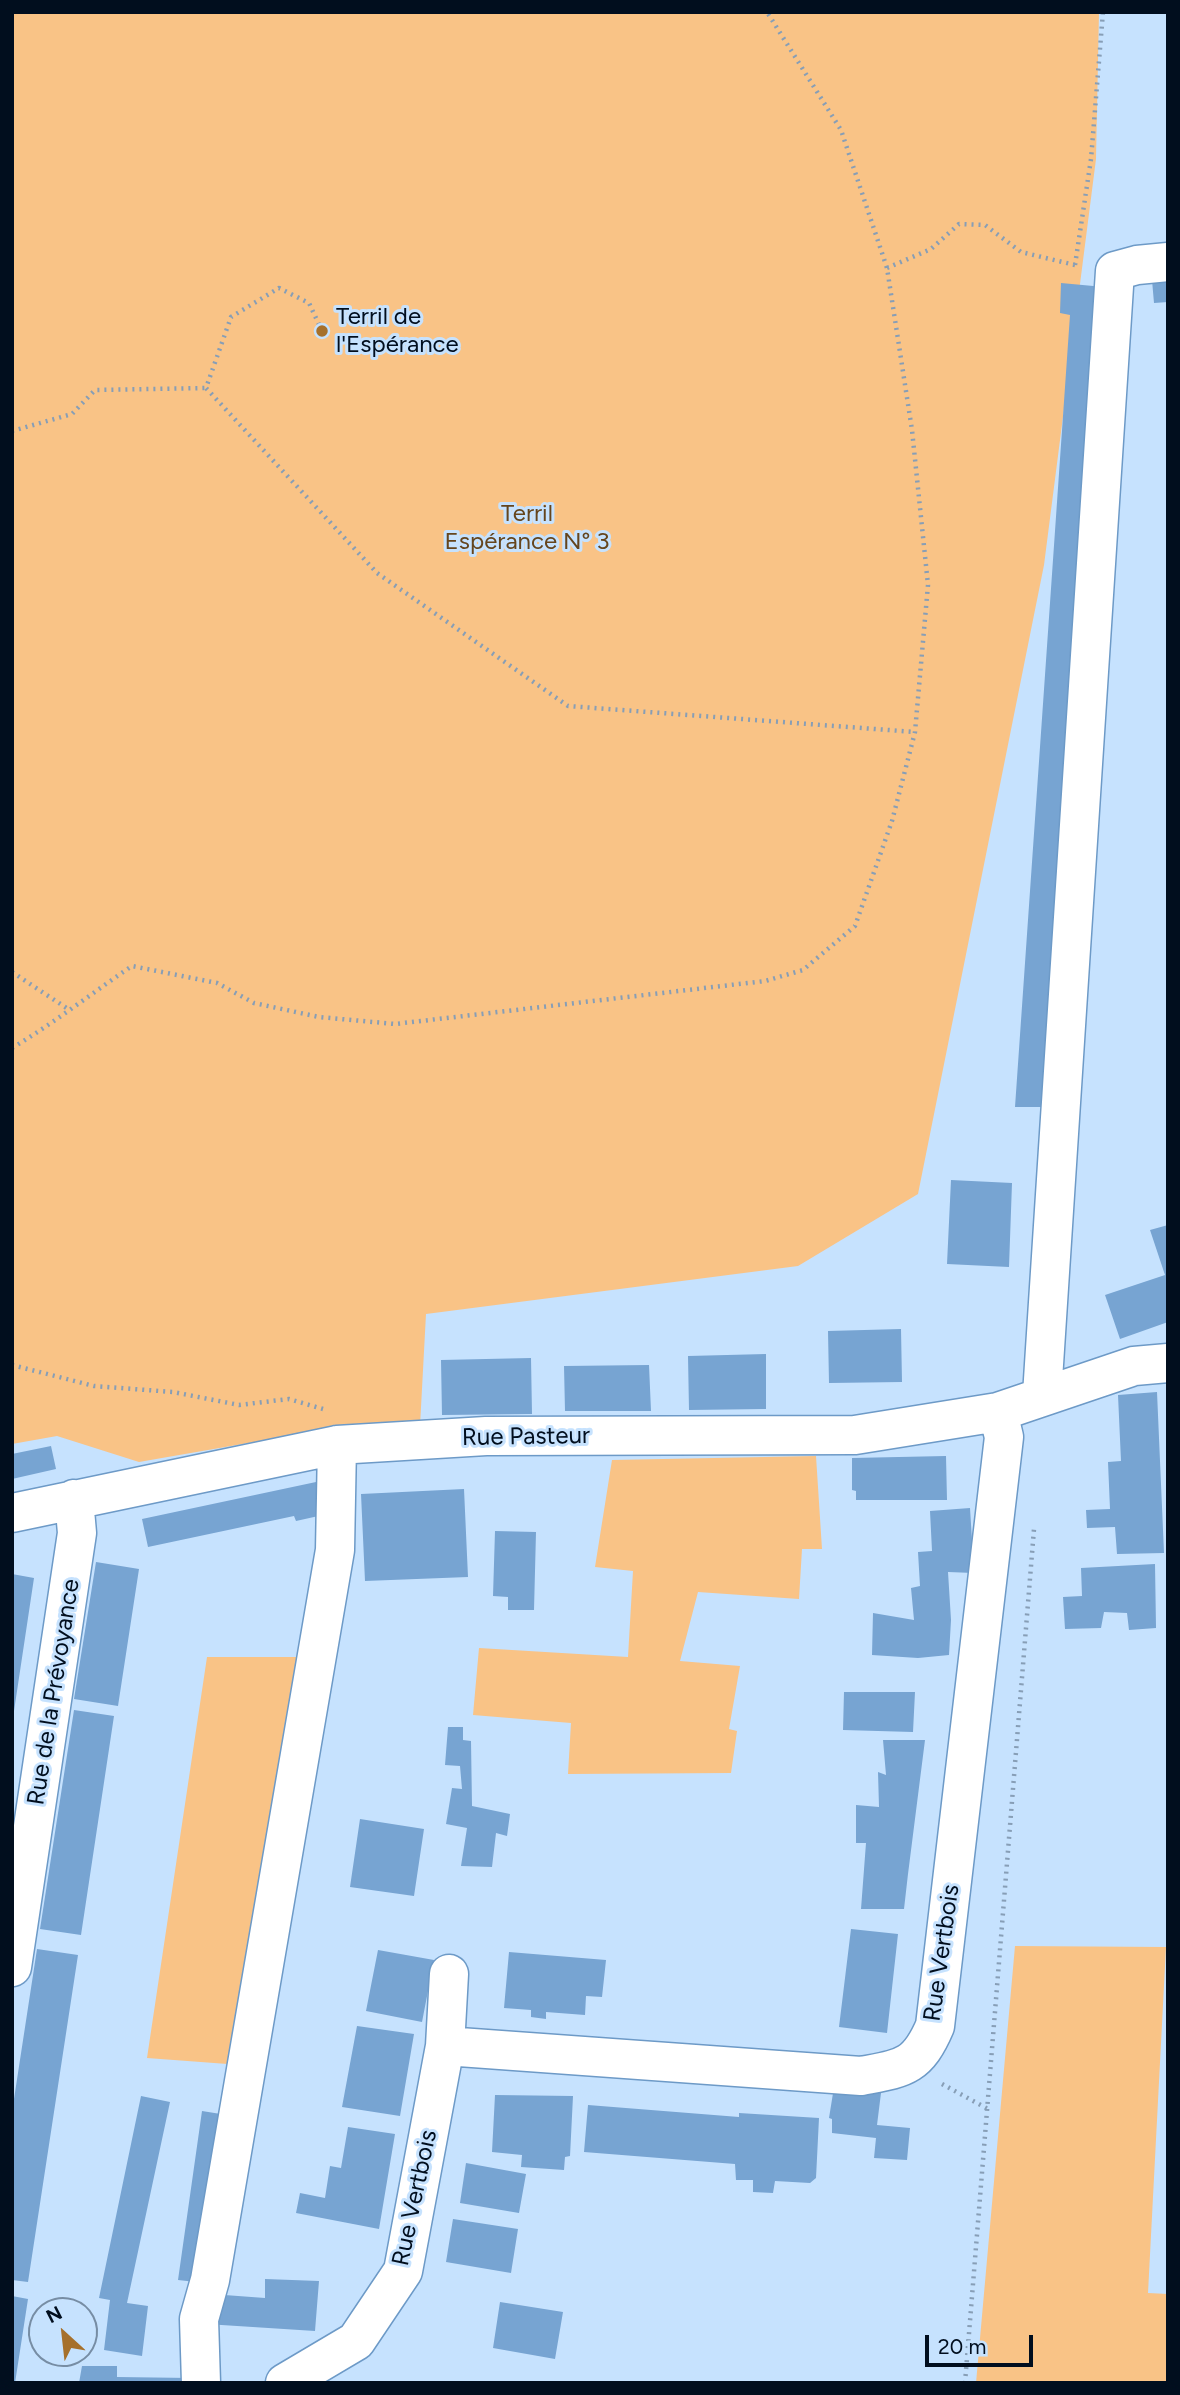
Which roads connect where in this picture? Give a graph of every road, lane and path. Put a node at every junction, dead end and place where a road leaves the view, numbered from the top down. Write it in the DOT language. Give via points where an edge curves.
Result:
graph roads {
  1 [pos="767,12"];
  2 [pos="1103,12"];
  3 [pos="1168,262"];
  4 [pos="887,268"];
  5 [pos="322,331"];
  6 [pos="206,388"];
  7 [pos="12,431"];
  8 [pos="915,732"];
  9 [pos="12,972"];
  10 [pos="68,1009"];
  11 [pos="12,1048"];
  12 [pos="1168,1363"];
  13 [pos="12,1365"];
  14 [pos="1042,1395"];
  15 [pos="998,1412"];
  16 [pos="337,1445"];
  17 [pos="74,1499"];
  18 [pos="12,1513"];
  19 [pos="1035,1518"];
  20 [pos="12,1967"];
  21 [pos="449,1974"];
  22 [pos="445,2046"];
  23 [pos="917,2057"];
  24 [pos="988,2109"];
  25 [pos="201,2383"];
  26 [pos="285,2383"];
  27 [pos="965,2383"];
  1 -- 4 [label="path" via="841,130"];
  2 -- 4 [label="path" via="1091,159 1074,265 1021,252 985,226 959,224 931,249"];
  3 -- 14 [label="street" via="1115,271"];
  4 -- 8 [label="path" via="912,430 928,585"];
  5 -- 6 [label="path" via="309,303 279,288 231,317"];
  6 -- 7 [label="path" via="95,390 72,414"];
  6 -- 8 [label="path" via="377,573 568,706"];
  8 -- 10 [label="path" via="855,926 803,970 765,981 396,1024 319,1017 254,1003 217,983 132,966"];
  9 -- 10 [label="path"];
  10 -- 11 [label="path" via="57,1021"];
  12 -- 14 [label="street" via="1133,1366"];
  13 -- 16 [label="path" via="94,1386 173,1392 239,1405 289,1399 320,1406 328,1415"];
  14 -- 15 [label="street, Rue Pasteur"];
  15 -- 16 [label="street, Rue Pasteur" via="855,1435 485,1436"];
  15 -- 23 [label="street, Rue Vertbois" via="1004,1437 935,2026 924,2052"];
  16 -- 17 [label="street, Rue Pasteur"];
  16 -- 25 [label="street" via="335,1550 212,2266 199,2319"];
  17 -- 18 [label="street, Rue Pasteur"];
  17 -- 20 [label="street, Rue de la Prévoyance" via="77,1533"];
  19 -- 24 [label="path"];
  21 -- 22 [label="street, Rue Vertbois"];
  22 -- 23 [label="street" via="860,2077 898,2069"];
  22 -- 26 [label="street, Rue Vertbois" via="403,2271 356,2340"];
  23 -- 24 [label="path" via="934,2080"];
  24 -- 27 [label="path"];
}
